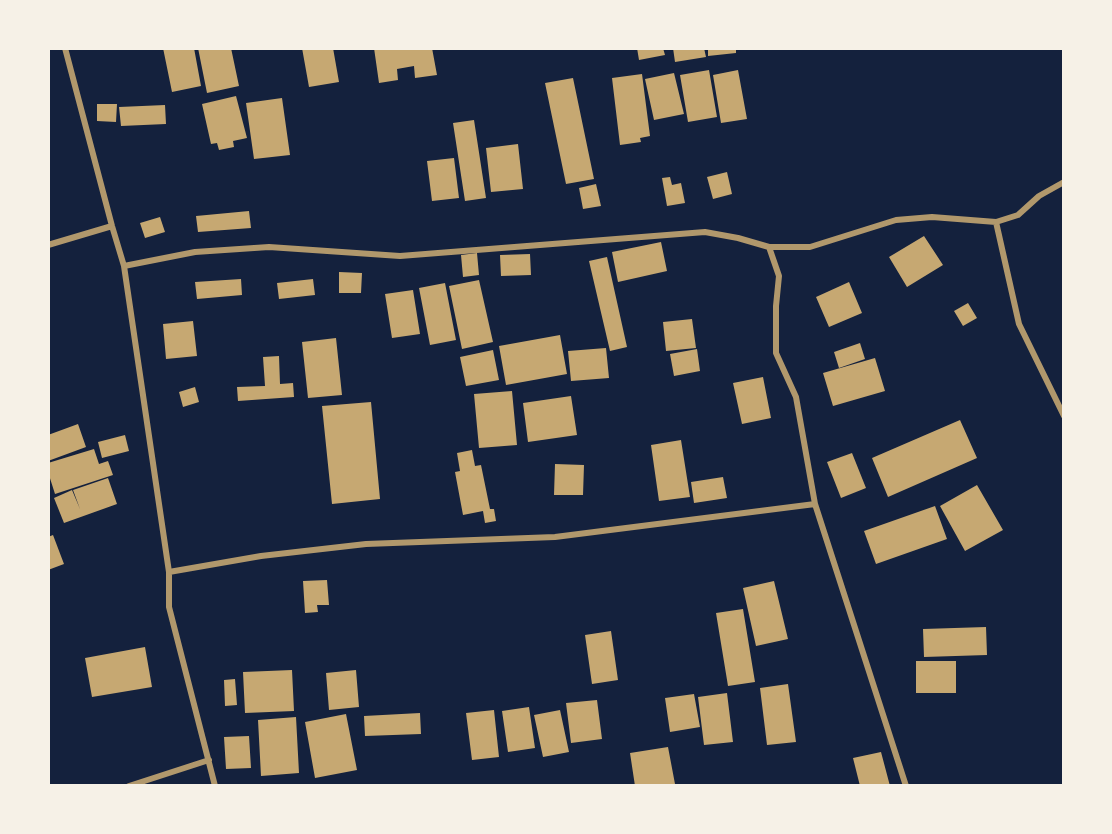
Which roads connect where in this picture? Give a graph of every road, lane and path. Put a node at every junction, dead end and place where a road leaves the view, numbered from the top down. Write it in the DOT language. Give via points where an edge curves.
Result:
graph roads {
  1 [pos="65,48"];
  2 [pos="1064,182"];
  3 [pos="996,222"];
  4 [pos="112,226"];
  5 [pos="48,245"];
  6 [pos="769,247"];
  7 [pos="124,266"];
  8 [pos="1064,416"];
  9 [pos="815,504"];
  10 [pos="168,573"];
  11 [pos="209,760"];
  12 [pos="129,786"];
  13 [pos="215,786"];
  14 [pos="906,786"];
  1 -- 4 [label="street"];
  2 -- 3 [label="street" via="1039,196 1018,215"];
  3 -- 6 [label="street" via="932,217 896,219 810,247"];
  3 -- 8 [label="street" via="1019,324"];
  4 -- 5 [label="street"];
  4 -- 7 [label="street"];
  6 -- 7 [label="street" via="705,232 400,256 269,247 195,252"];
  6 -- 9 [label="street" via="779,276 776,353 796,396"];
  7 -- 10 [label="street"];
  9 -- 10 [label="street" via="555,537 355,545 261,556"];
  9 -- 14 [label="street"];
  10 -- 11 [label="street" via="169,607"];
  11 -- 12 [label="street"];
  11 -- 13 [label="street"];
}
